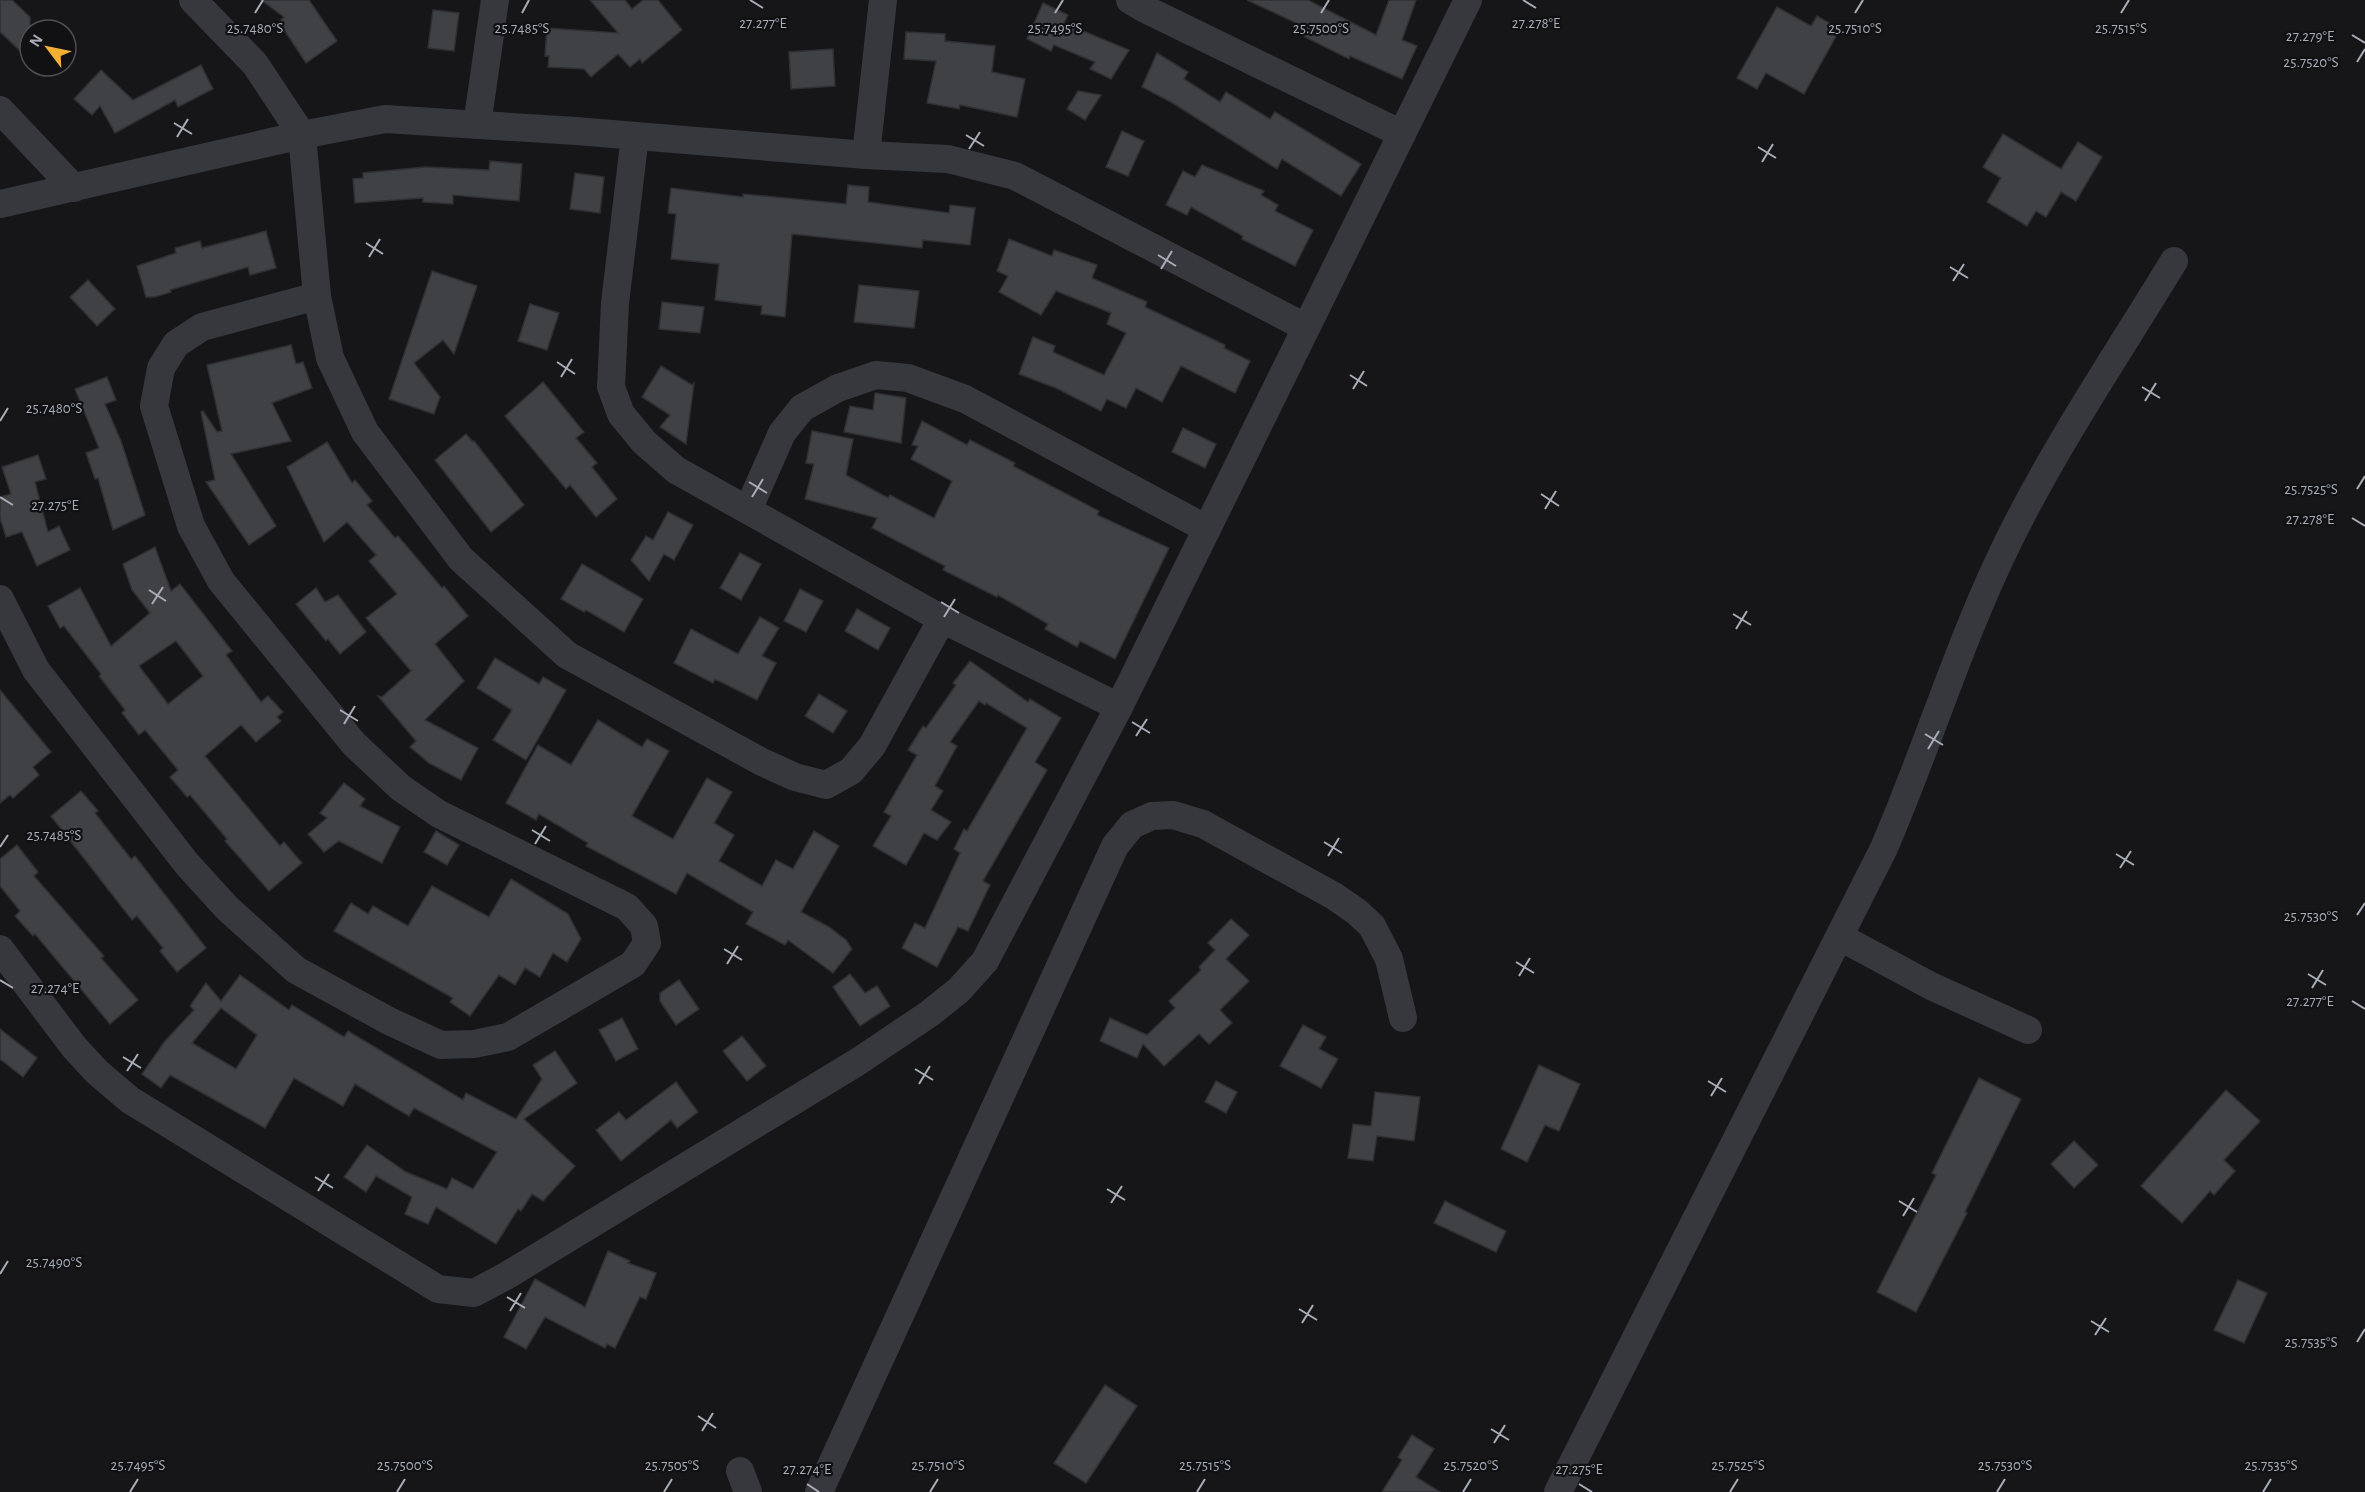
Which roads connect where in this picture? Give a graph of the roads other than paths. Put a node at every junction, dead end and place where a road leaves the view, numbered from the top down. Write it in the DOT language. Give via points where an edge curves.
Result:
graph roads {
  1 [pos="194,0"];
  2 [pos="495,0"];
  3 [pos="883,0"];
  4 [pos="1130,0"];
  5 [pos="1468,0"];
  6 [pos="0,110"];
  7 [pos="477,125"];
  8 [pos="1402,134"];
  9 [pos="302,135"];
  10 [pos="635,136"];
  11 [pos="866,155"];
  12 [pos="74,188"];
  13 [pos="0,204"];
  14 [pos="2174,261"];
  15 [pos="317,296"];
  16 [pos="1305,327"];
  17 [pos="748,510"];
  18 [pos="1207,529"];
  19 [pos="0,599"];
  20 [pos="942,620"];
  21 [pos="1119,707"];
  22 [pos="1840,937"];
  23 [pos="0,949"];
  24 [pos="1403,1018"];
  25 [pos="2028,1030"];
  26 [pos="819,1492"];
  27 [pos="1558,1492"];
  1 -- 9 [label="street" via="255,64"];
  2 -- 7 [label="street"];
  3 -- 11 [label="street"];
  4 -- 8 [label="street"];
  5 -- 8 [label="street"];
  6 -- 12 [label="street"];
  7 -- 9 [label="street" via="385,119"];
  7 -- 10 [label="street"];
  8 -- 16 [label="street"];
  9 -- 12 [label="street"];
  9 -- 15 [label="street"];
  10 -- 11 [label="street"];
  10 -- 17 [label="street" via="615,303 611,387 621,414 644,442 676,470"];
  11 -- 16 [label="street" via="948,159 1015,176"];
  12 -- 13 [label="street"];
  14 -- 22 [label="street" via="2009,539 1967,632 1905,799"];
  15 -- 19 [label="street" via="202,327 176,345 161,368 154,406 191,526 221,581 354,744 401,788 439,814 627,907 644,926 647,943 633,964 508,1037 441,1045 389,1022 297,970 227,908 187,864 36,670"];
  15 -- 20 [label="street" via="330,358 365,432 461,559 567,655 762,762 826,785 851,771 872,746"];
  16 -- 18 [label="street"];
  17 -- 18 [label="street" via="782,433 802,408 838,388 876,375 908,378 965,399"];
  17 -- 20 [label="street"];
  18 -- 21 [label="street"];
  20 -- 21 [label="street"];
  21 -- 23 [label="street" via="985,961 959,990 859,1061 474,1293 438,1289 130,1100 75,1047"];
  22 -- 25 [label="street" via="1931,986"];
  22 -- 27 [label="street"];
  24 -- 26 [label="street" via="1389,959 1372,926 1357,912 1203,824 1173,814 1152,816 1132,825 1114,846"];
}
